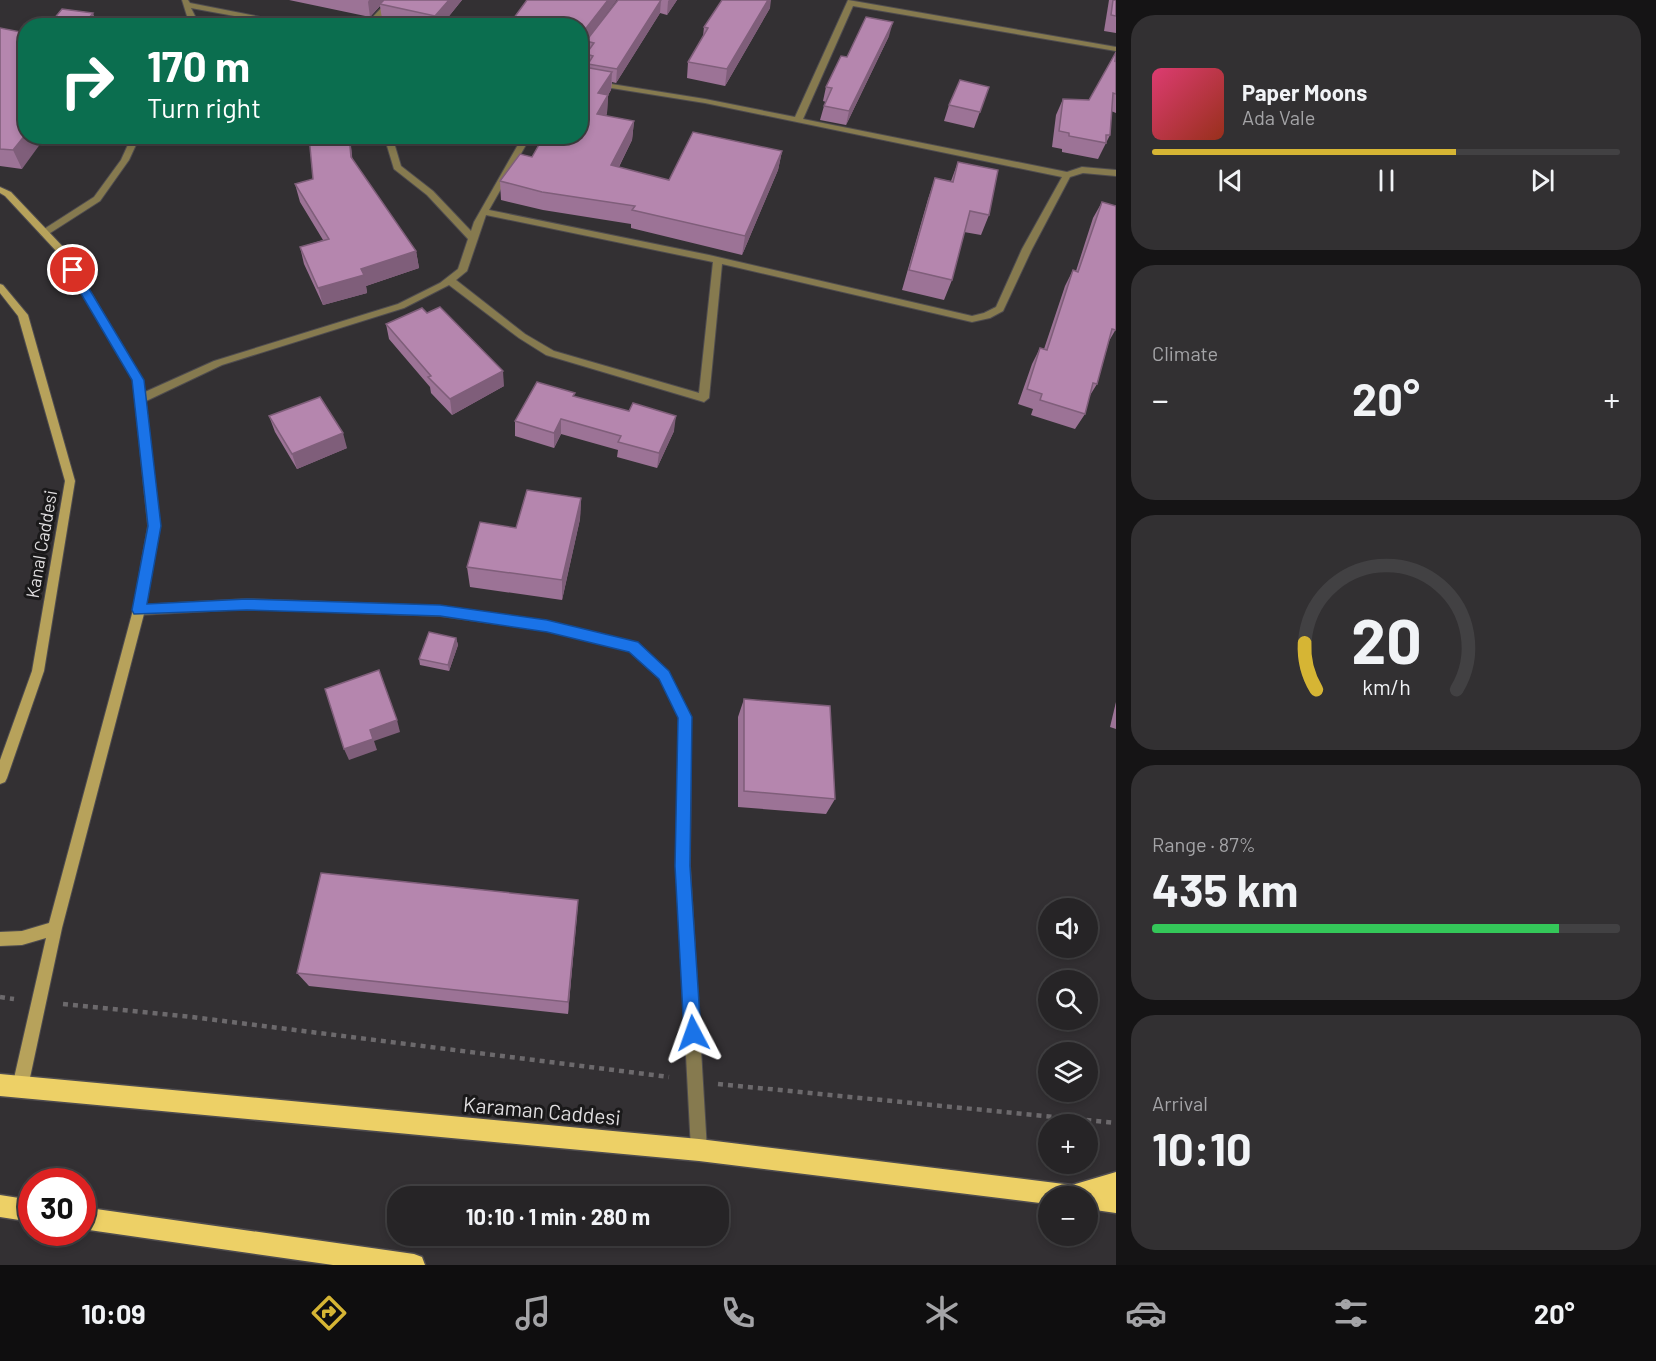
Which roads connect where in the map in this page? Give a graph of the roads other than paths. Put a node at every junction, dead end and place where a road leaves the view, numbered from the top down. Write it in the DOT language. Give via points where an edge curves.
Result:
graph roads {
  1 [pos="393,0"];
  2 [pos="851,2"];
  3 [pos="186,3"];
  4 [pos="189,18"];
  5 [pos="262,18"];
  6 [pos="376,18"];
  7 [pos="601,30"];
  8 [pos="588,47"];
  9 [pos="1116,50"];
  10 [pos="588,82"];
  11 [pos="798,120"];
  12 [pos="132,144"];
  13 [pos="390,144"];
  14 [pos="522,144"];
  15 [pos="1116,173"];
  16 [pos="1067,175"];
  17 [pos="0,190"];
  18 [pos="484,212"];
  19 [pos="44,233"];
  20 [pos="473,239"];
  21 [pos="718,260"];
  22 [pos="449,280"];
  23 [pos="0,287"];
  24 [pos="140,399"];
  25 [pos="139,610"];
  26 [pos="0,778"];
  27 [pos="55,928"];
  28 [pos="0,939"];
  29 [pos="10,1086"];
  30 [pos="699,1150"];
  31 [pos="1116,1183"];
  32 [pos="1098,1188"];
  33 [pos="1038,1192"];
  34 [pos="1098,1199"];
  35 [pos="1116,1202"];
  36 [pos="0,1206"];
  37 [pos="18,1209"];
  38 [pos="96,1220"];
  39 [pos="414,1265"];
  1 -- 6 [label="street"];
  2 -- 9 [label="street"];
  2 -- 11 [label="street"];
  3 -- 4 [label="street"];
  3 -- 5 [label="street"];
  7 -- 8 [label="street"];
  10 -- 11 [label="street" via="705,100"];
  11 -- 16 [label="street"];
  12 -- 19 [label="street" via="97,199"];
  13 -- 20 [label="street" via="397,167 430,193"];
  14 -- 18 [label="street"];
  15 -- 16 [label="street" via="1082,170"];
  16 -- 21 [label="street" via="1000,309 987,316 950,316"];
  17 -- 19 [label="main road"];
  18 -- 20 [label="street"];
  18 -- 21 [label="street"];
  19 -- 24 [label="main road" via="62,251 138,380"];
  20 -- 22 [label="street" via="462,271"];
  21 -- 22 [label="street" via="704,398 550,353"];
  22 -- 24 [label="street" via="401,306 218,363"];
  23 -- 26 [label="main road, Kanal Caddesi" via="23,315 70,481 38,670"];
  24 -- 25 [label="main road" via="154,526"];
  25 -- 27 [label="main road"];
  25 -- 30 [label="street" via="247,604 440,611 547,626 633,647 664,675 685,717 683,866"];
  27 -- 28 [label="main road" via="22,938"];
  27 -- 29 [label="main road" via="39,1001"];
  29 -- 30 [label="highway, Karaman Caddesi"];
  30 -- 33 [label="highway, Karaman Caddesi"];
  31 -- 32 [label="highway"];
  34 -- 35 [label="highway"];
  36 -- 37 [label="highway"];
  38 -- 39 [label="highway"];
}
